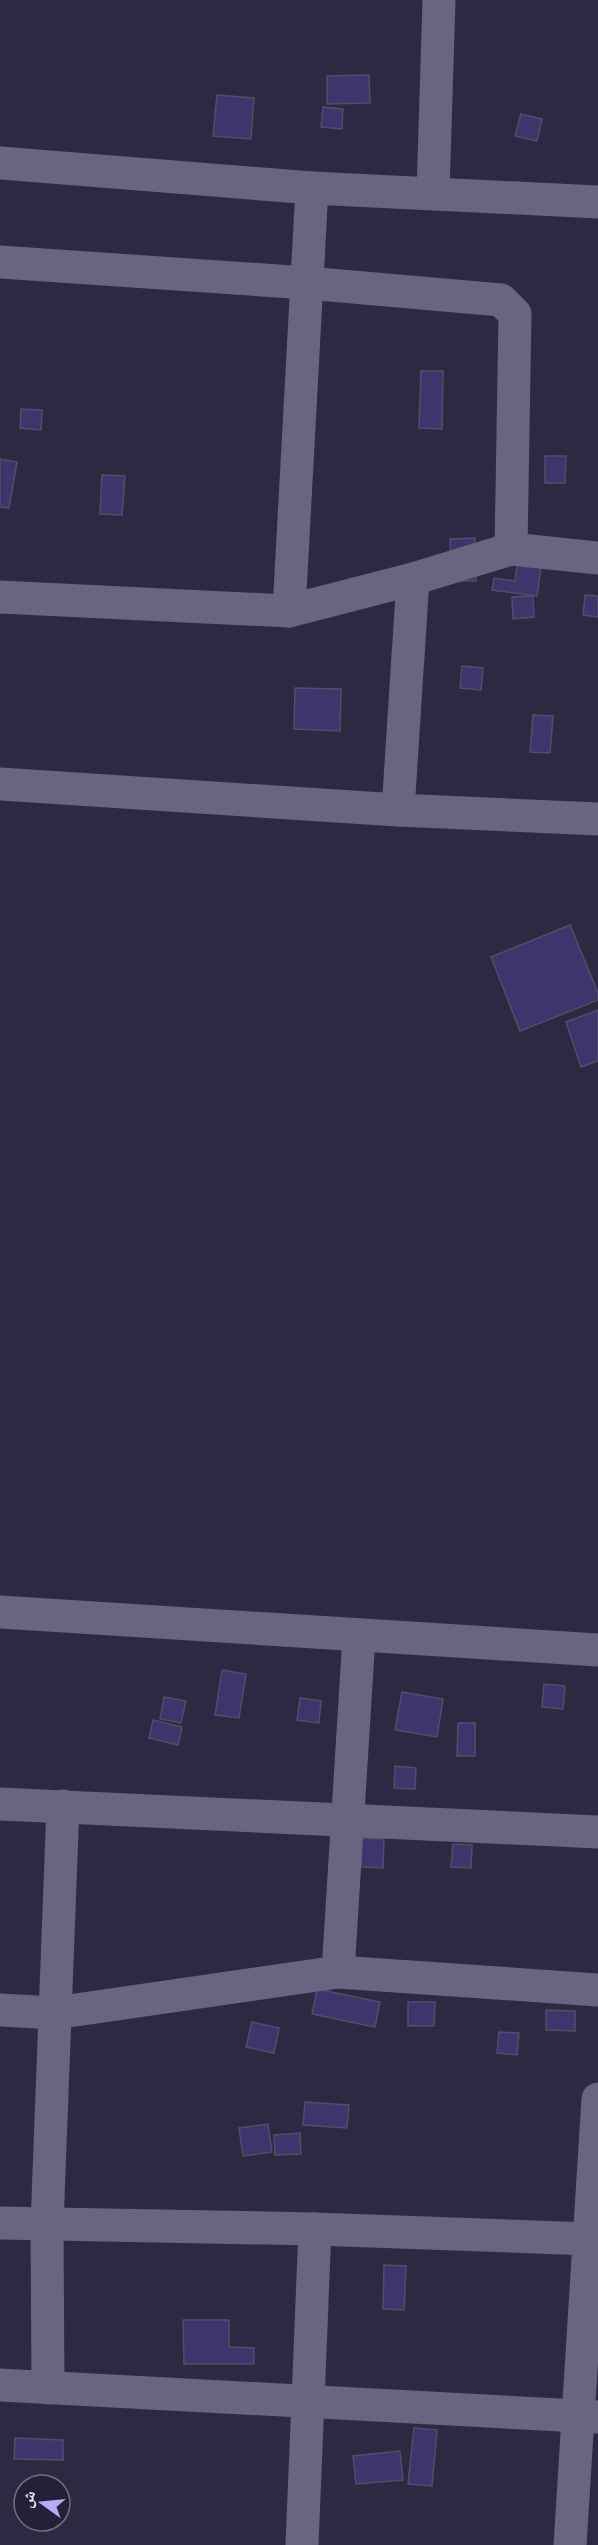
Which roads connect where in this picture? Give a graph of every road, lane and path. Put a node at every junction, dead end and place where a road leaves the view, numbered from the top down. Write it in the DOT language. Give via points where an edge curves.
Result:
graph roads {
  1 [pos="439,0"];
  2 [pos="0,164"];
  3 [pos="312,188"];
  4 [pos="433,194"];
  5 [pos="598,202"];
  6 [pos="0,262"];
  7 [pos="307,283"];
  8 [pos="511,549"];
  9 [pos="598,558"];
  10 [pos="413,579"];
  11 [pos="0,597"];
  12 [pos="289,611"];
  13 [pos="0,784"];
  14 [pos="398,810"];
  15 [pos="598,819"];
  16 [pos="0,1612"];
  17 [pos="359,1637"];
  18 [pos="598,1650"];
  19 [pos="0,1804"];
  20 [pos="63,1806"];
  21 [pos="346,1819"];
  22 [pos="598,1832"];
  23 [pos="338,1972"];
  24 [pos="598,1989"];
  25 [pos="0,2010"];
  26 [pos="55,2013"];
  27 [pos="598,2099"];
  28 [pos="0,2223"];
  29 [pos="47,2225"];
  30 [pos="315,2229"];
  31 [pos="590,2239"];
  32 [pos="0,2385"];
  33 [pos="48,2388"];
  34 [pos="308,2402"];
  35 [pos="588,2417"];
  36 [pos="302,2545"];
  37 [pos="570,2545"];
  1 -- 4 [label="street"];
  2 -- 3 [label="street"];
  3 -- 4 [label="street"];
  3 -- 7 [label="street"];
  4 -- 5 [label="street"];
  6 -- 7 [label="street"];
  7 -- 8 [label="street" via="501,300 509,305 515,314"];
  7 -- 12 [label="street"];
  8 -- 9 [label="street"];
  8 -- 10 [label="street"];
  10 -- 12 [label="street"];
  10 -- 14 [label="street"];
  11 -- 12 [label="street"];
  13 -- 14 [label="street"];
  14 -- 15 [label="street"];
  16 -- 17 [label="street"];
  17 -- 18 [label="street"];
  17 -- 21 [label="street"];
  19 -- 20 [label="street"];
  20 -- 21 [label="street"];
  20 -- 26 [label="street"];
  21 -- 22 [label="street"];
  21 -- 23 [label="street"];
  23 -- 24 [label="street"];
  23 -- 26 [label="street"];
  25 -- 26 [label="street"];
  26 -- 29 [label="street"];
  27 -- 31 [label="street"];
  28 -- 29 [label="street"];
  29 -- 30 [label="street"];
  29 -- 33 [label="street"];
  30 -- 31 [label="street"];
  30 -- 34 [label="street"];
  31 -- 35 [label="street"];
  32 -- 33 [label="street"];
  33 -- 34 [label="street"];
  34 -- 35 [label="street"];
  34 -- 36 [label="street"];
  35 -- 37 [label="street"];
}
